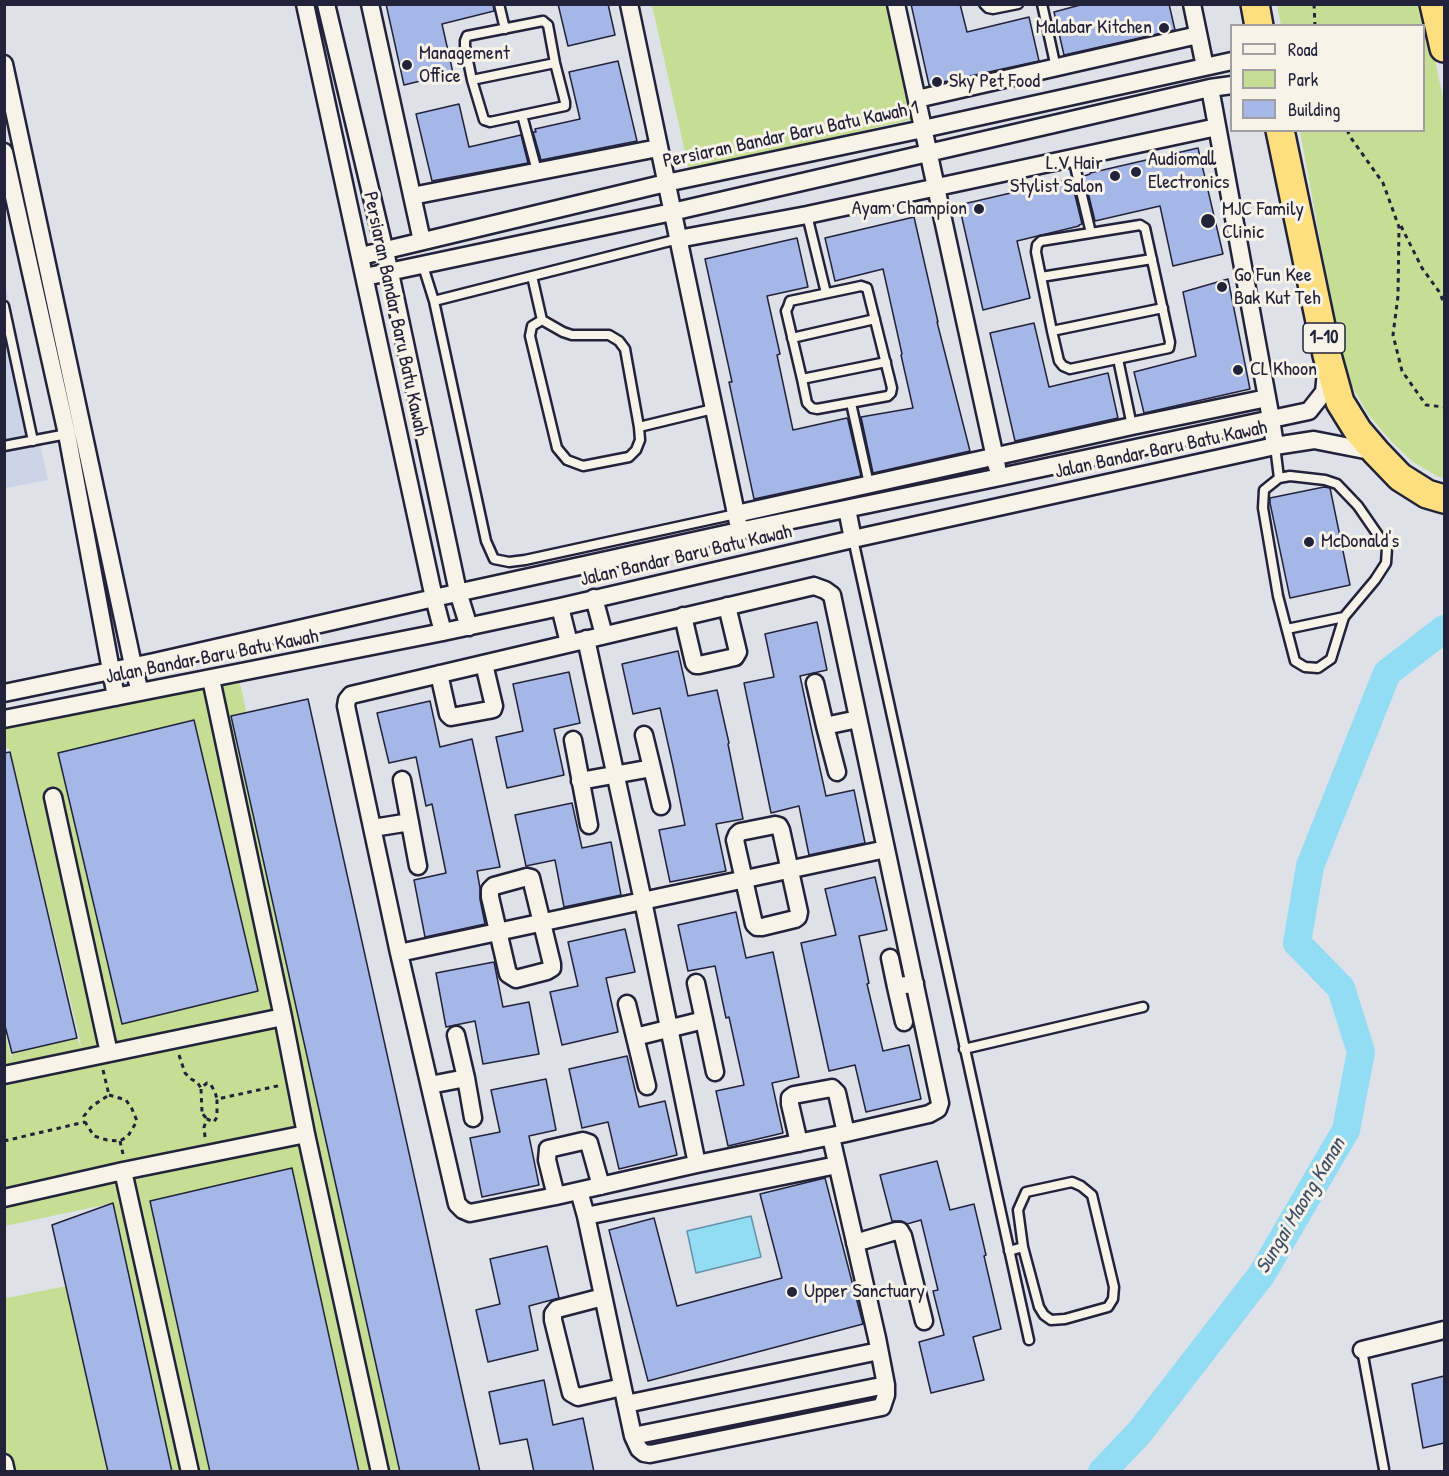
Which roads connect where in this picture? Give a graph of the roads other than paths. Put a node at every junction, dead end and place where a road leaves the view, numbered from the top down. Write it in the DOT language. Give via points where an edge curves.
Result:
graph roads {
  1 [pos="305,4"];
  2 [pos="326,4"];
  3 [pos="370,4"];
  4 [pos="499,4"];
  5 [pos="629,4"];
  6 [pos="896,4"];
  7 [pos="984,4"];
  8 [pos="1018,4"];
  9 [pos="1042,4"];
  10 [pos="1192,4"];
  11 [pos="1255,4"];
  12 [pos="1434,4"];
  13 [pos="1259,24"];
  14 [pos="505,28"];
  15 [pos="1198,35"];
  16 [pos="1444,48"];
  17 [pos="1230,61"];
  18 [pos="555,63"];
  19 [pos="4,64"];
  20 [pos="1205,67"];
  21 [pos="1056,68"];
  22 [pos="472,80"];
  23 [pos="1230,85"];
  24 [pos="1210,88"];
  25 [pos="917,99"];
  26 [pos="522,116"];
  27 [pos="1217,127"];
  28 [pos="923,129"];
  29 [pos="1280,132"];
  30 [pos="658,148"];
  31 [pos="4,152"];
  32 [pos="929,152"];
  33 [pos="1073,158"];
  34 [pos="537,171"];
  35 [pos="666,183"];
  36 [pos="936,188"];
  37 [pos="412,196"];
  38 [pos="672,212"];
  39 [pos="807,215"];
  40 [pos="1091,233"];
  41 [pos="678,238"];
  42 [pos="422,241"];
  43 [pos="384,250"];
  44 [pos="361,256"];
  45 [pos="1152,259"];
  46 [pos="423,266"];
  47 [pos="390,273"];
  48 [pos="532,276"];
  49 [pos="365,277"];
  50 [pos="1041,278"];
  51 [pos="826,293"];
  52 [pos="434,301"];
  53 [pos="4,306"];
  54 [pos="1163,308"];
  55 [pos="875,319"];
  56 [pos="542,320"];
  57 [pos="1052,331"];
  58 [pos="792,338"];
  59 [pos="1327,355"];
  60 [pos="1118,359"];
  61 [pos="886,362"];
  62 [pos="802,380"];
  63 [pos="1267,398"];
  64 [pos="851,403"];
  65 [pos="713,409"];
  66 [pos="1271,419"];
  67 [pos="1132,426"];
  68 [pos="639,427"];
  69 [pos="67,435"];
  70 [pos="33,441"];
  71 [pos="4,446"];
  72 [pos="1275,446"];
  73 [pos="1376,452"];
  74 [pos="995,456"];
  75 [pos="1000,477"];
  76 [pos="1279,478"];
  77 [pos="869,484"];
  78 [pos="1444,499"];
  79 [pos="847,509"];
  80 [pos="738,523"];
  81 [pos="853,539"];
  82 [pos="458,592"];
  83 [pos="434,598"];
  84 [pos="594,598"];
  85 [pos="727,606"];
  86 [pos="560,607"];
  87 [pos="683,616"];
  88 [pos="1344,617"];
  89 [pos="469,627"];
  90 [pos="1287,629"];
  91 [pos="443,632"];
  92 [pos="604,635"];
  93 [pos="578,641"];
  94 [pos="484,664"];
  95 [pos="133,665"];
  96 [pos="110,670"];
  97 [pos="439,674"];
  98 [pos="211,679"];
  99 [pos="815,683"];
  100 [pos="140,692"];
  101 [pos="4,693"];
  102 [pos="116,697"];
  103 [pos="4,719"];
  104 [pos="858,719"];
  105 [pos="825,726"];
  106 [pos="644,735"];
  107 [pos="573,740"];
  108 [pos="652,768"];
  109 [pos="837,772"];
  110 [pos="615,774"];
  111 [pos="402,780"];
  112 [pos="580,781"];
  113 [pos="53,797"];
  114 [pos="661,806"];
  115 [pos="410,822"];
  116 [pos="589,825"];
  117 [pos="373,828"];
  118 [pos="886,849"];
  119 [pos="418,866"];
  120 [pos="790,869"];
  121 [pos="744,879"];
  122 [pos="643,901"];
  123 [pos="542,922"];
  124 [pos="498,932"];
  125 [pos="399,953"];
  126 [pos="890,958"];
  127 [pos="696,983"];
  128 [pos="915,983"];
  129 [pos="896,987"];
  130 [pos="627,1004"];
  131 [pos="1143,1007"];
  132 [pos="283,1017"];
  133 [pos="704,1020"];
  134 [pos="904,1022"];
  135 [pos="669,1028"];
  136 [pos="456,1035"];
  137 [pos="635,1037"];
  138 [pos="964,1049"];
  139 [pos="105,1054"];
  140 [pos="715,1072"];
  141 [pos="4,1075"];
  142 [pos="466,1078"];
  143 [pos="430,1085"];
  144 [pos="647,1086"];
  145 [pos="473,1118"];
  146 [pos="306,1134"];
  147 [pos="839,1135"];
  148 [pos="799,1143"];
  149 [pos="697,1164"];
  150 [pos="837,1165"];
  151 [pos="123,1171"];
  152 [pos="601,1186"];
  153 [pos="579,1191"];
  154 [pos="556,1196"];
  155 [pos="4,1198"];
  156 [pos="586,1216"];
  157 [pos="855,1243"];
  158 [pos="1023,1247"];
  159 [pos="1009,1251"];
  160 [pos="603,1297"];
  161 [pos="924,1321"];
  162 [pos="1444,1330"];
  163 [pos="1029,1340"];
  164 [pos="1362,1350"];
  165 [pos="879,1351"];
  166 [pos="622,1387"];
  167 [pos="626,1404"];
  168 [pos="4,1463"];
  169 [pos="1384,1469"];
  170 [pos="6,1472"];
  171 [pos="190,1472"];
  172 [pos="380,1472"];
  1 -- 44 [label="street, Persiaran Bandar Baru Batu Kawah"];
  2 -- 43 [label="street, Persiaran Bandar Baru Batu Kawah"];
  3 -- 37 [label="street"];
  4 -- 14 [label="lane"];
  5 -- 30 [label="street"];
  6 -- 25 [label="street"];
  7 -- 8 [label="lane" via="993,9"];
  9 -- 21 [label="lane"];
  10 -- 15 [label="street"];
  11 -- 13 [label="highway"];
  12 -- 16 [label="highway"];
  14 -- 18 [label="lane" via="546,23"];
  14 -- 22 [label="lane" via="467,36 465,46"];
  15 -- 20 [label="street"];
  15 -- 21 [label="street"];
  17 -- 20 [label="street, Persiaran Bandar Baru Batu Kawah 1"];
  18 -- 22 [label="lane"];
  18 -- 26 [label="lane" via="565,106"];
  19 -- 95 [label="street"];
  20 -- 28 [label="street, Persiaran Bandar Baru Batu Kawah 1"];
  21 -- 25 [label="street"];
  22 -- 26 [label="lane" via="484,120"];
  23 -- 24 [label="street"];
  24 -- 27 [label="street"];
  24 -- 32 [label="street"];
  25 -- 28 [label="street"];
  26 -- 34 [label="lane"];
  27 -- 33 [label="street"];
  27 -- 63 [label="street"];
  28 -- 32 [label="street"];
  28 -- 35 [label="street, Persiaran Bandar Baru Batu Kawah 1"];
  29 -- 59 [label="highway, 1-10"];
  30 -- 34 [label="street"];
  30 -- 35 [label="street"];
  31 -- 69 [label="street"];
  32 -- 36 [label="street"];
  32 -- 38 [label="street"];
  33 -- 36 [label="street"];
  33 -- 40 [label="lane"];
  34 -- 37 [label="street"];
  35 -- 38 [label="street"];
  35 -- 42 [label="street, Persiaran Bandar Baru Batu Kawah 1"];
  36 -- 39 [label="street"];
  36 -- 74 [label="street"];
  37 -- 42 [label="street"];
  38 -- 41 [label="street"];
  38 -- 46 [label="street"];
  39 -- 41 [label="street"];
  39 -- 51 [label="lane"];
  40 -- 45 [label="lane" via="1140,225 1145,228"];
  40 -- 50 [label="lane" via="1041,241 1036,252"];
  41 -- 48 [label="lane"];
  41 -- 65 [label="street"];
  42 -- 43 [label="street, Persiaran Bandar Baru Batu Kawah 1"];
  43 -- 44 [label="street, Persiaran Bandar Baru Batu Kawah 1"];
  43 -- 47 [label="street, Persiaran Bandar Baru Batu Kawah"];
  44 -- 49 [label="street, Persiaran Bandar Baru Batu Kawah"];
  45 -- 50 [label="lane"];
  45 -- 54 [label="lane"];
  46 -- 47 [label="street"];
  46 -- 52 [label="lane"];
  47 -- 49 [label="street"];
  47 -- 82 [label="street, Persiaran Bandar Baru Batu Kawah"];
  48 -- 52 [label="lane"];
  48 -- 56 [label="lane"];
  49 -- 83 [label="street, Persiaran Bandar Baru Batu Kawah"];
  50 -- 57 [label="lane"];
  51 -- 55 [label="lane" via="861,285 867,288"];
  51 -- 58 [label="lane" via="790,302 786,311"];
  52 -- 80 [label="lane" via="486,541 494,559 525,560"];
  53 -- 70 [label="lane"];
  54 -- 57 [label="lane"];
  54 -- 60 [label="lane" via="1169,348"];
  55 -- 58 [label="lane"];
  55 -- 61 [label="lane"];
  56 -- 68 [label="lane" via="572,335 609,335 619,341 625,349"];
  56 -- 68 [label="lane" via="532,326 530,336 557,448 567,460 583,466 629,457 640,440"];
  57 -- 60 [label="lane" via="1059,361 1070,369"];
  58 -- 62 [label="lane"];
  59 -- 66 [label="street, Jalan Bandar Baru Batu Kawah" via="1324,392 1309,411"];
  59 -- 73 [label="highway, 1-10" via="1340,402"];
  60 -- 67 [label="lane"];
  61 -- 62 [label="lane"];
  61 -- 64 [label="lane" via="892,388 888,396"];
  62 -- 64 [label="lane" via="807,403 812,408"];
  63 -- 66 [label="street"];
  63 -- 67 [label="street"];
  64 -- 77 [label="lane"];
  65 -- 68 [label="lane"];
  65 -- 80 [label="street"];
  66 -- 72 [label="street"];
  66 -- 75 [label="street, Jalan Bandar Baru Batu Kawah"];
  67 -- 74 [label="street"];
  69 -- 70 [label="lane"];
  69 -- 96 [label="street"];
  70 -- 71 [label="lane"];
  72 -- 73 [label="street, Jalan Bandar Baru Batu Kawah" via="1314,440"];
  72 -- 76 [label="lane"];
  72 -- 81 [label="street, Jalan Bandar Baru Batu Kawah"];
  73 -- 78 [label="highway, 1-10" via="1400,477 1427,494"];
  74 -- 75 [label="street"];
  74 -- 77 [label="street"];
  75 -- 79 [label="street, Jalan Bandar Baru Batu Kawah"];
  76 -- 88 [label="lane" via="1290,476 1337,484 1358,506 1387,548 1386,563"];
  76 -- 90 [label="lane" via="1264,489 1263,508"];
  77 -- 80 [label="street"];
  79 -- 80 [label="street, Jalan Bandar Baru Batu Kawah"];
  79 -- 81 [label="street"];
  80 -- 82 [label="street, Jalan Bandar Baru Batu Kawah"];
  81 -- 84 [label="street, Jalan Bandar Baru Batu Kawah"];
  81 -- 138 [label="lane"];
  82 -- 83 [label="street, Jalan Bandar Baru Batu Kawah"];
  82 -- 89 [label="street, Persiaran Bandar Baru Batu Kawah"];
  83 -- 91 [label="street, Persiaran Bandar Baru Batu Kawah"];
  83 -- 95 [label="street, Jalan Bandar Baru Batu Kawah"];
  84 -- 86 [label="street, Jalan Bandar Baru Batu Kawah"];
  84 -- 92 [label="street"];
  85 -- 87 [label="street"];
  85 -- 87 [label="street" via="738,652 735,657 696,665"];
  85 -- 104 [label="street" via="814,586 832,595"];
  86 -- 89 [label="street, Jalan Bandar Baru Batu Kawah"];
  86 -- 93 [label="street"];
  87 -- 92 [label="street"];
  88 -- 90 [label="lane"];
  88 -- 90 [label="lane" via="1331,660 1318,668 1295,661"];
  89 -- 91 [label="street, Jalan Bandar Baru Batu Kawah"];
  91 -- 98 [label="street, Jalan Bandar Baru Batu Kawah"];
  92 -- 93 [label="street"];
  93 -- 94 [label="street"];
  93 -- 110 [label="street"];
  94 -- 97 [label="street"];
  94 -- 97 [label="street" via="494,706 489,710 451,717"];
  95 -- 96 [label="street, Jalan Bandar Baru Batu Kawah"];
  95 -- 100 [label="street"];
  96 -- 101 [label="street, Jalan Bandar Baru Batu Kawah"];
  96 -- 102 [label="street"];
  97 -- 117 [label="street" via="351,695 347,700"];
  98 -- 100 [label="street, Jalan Bandar Baru Batu Kawah"];
  98 -- 132 [label="street"];
  99 -- 105 [label="street"];
  100 -- 102 [label="street, Jalan Bandar Baru Batu Kawah"];
  102 -- 103 [label="street, Jalan Bandar Baru Batu Kawah"];
  104 -- 105 [label="street"];
  104 -- 118 [label="street"];
  105 -- 109 [label="street"];
  106 -- 108 [label="street"];
  107 -- 112 [label="street"];
  108 -- 110 [label="street"];
  108 -- 114 [label="street"];
  110 -- 112 [label="street"];
  110 -- 122 [label="street"];
  111 -- 115 [label="street"];
  112 -- 116 [label="street"];
  113 -- 139 [label="street"];
  115 -- 117 [label="street"];
  115 -- 119 [label="street"];
  117 -- 125 [label="street"];
  118 -- 120 [label="street"];
  118 -- 128 [label="street"];
  120 -- 121 [label="street"];
  120 -- 121 [label="street" via="779,826 740,832 735,840"];
  120 -- 121 [label="street" via="798,917 762,927 754,924"];
  121 -- 122 [label="street"];
  122 -- 123 [label="street"];
  122 -- 135 [label="street"];
  123 -- 124 [label="street"];
  123 -- 124 [label="street" via="531,879 526,877 490,890"];
  123 -- 124 [label="street" via="552,968 516,979 508,974"];
  124 -- 125 [label="street"];
  125 -- 143 [label="street"];
  126 -- 129 [label="street"];
  127 -- 133 [label="street"];
  128 -- 129 [label="street"];
  128 -- 147 [label="street" via="940,1103 938,1110"];
  129 -- 134 [label="street"];
  130 -- 137 [label="street"];
  131 -- 138 [label="lane"];
  132 -- 139 [label="street"];
  132 -- 146 [label="street"];
  133 -- 135 [label="street"];
  133 -- 140 [label="street"];
  135 -- 137 [label="street"];
  135 -- 149 [label="street"];
  136 -- 142 [label="street"];
  137 -- 144 [label="street"];
  138 -- 159 [label="lane"];
  139 -- 141 [label="street"];
  142 -- 143 [label="street"];
  142 -- 145 [label="street"];
  143 -- 154 [label="street" via="458,1204 463,1210 470,1213"];
  146 -- 151 [label="street"];
  146 -- 172 [label="street"];
  147 -- 148 [label="street"];
  147 -- 148 [label="street" via="837,1093 832,1088 794,1095 790,1104"];
  147 -- 150 [label="street"];
  148 -- 149 [label="street"];
  149 -- 152 [label="street"];
  150 -- 156 [label="street"];
  150 -- 157 [label="street"];
  151 -- 155 [label="street"];
  151 -- 171 [label="street"];
  152 -- 153 [label="street"];
  152 -- 154 [label="street" via="589,1143 556,1147 546,1154"];
  153 -- 154 [label="street"];
  153 -- 156 [label="street"];
  156 -- 160 [label="street"];
  157 -- 161 [label="street" via="900,1231"];
  157 -- 165 [label="street"];
  158 -- 158 [label="lane" via="1018,1210 1026,1192 1072,1182 1081,1186 1092,1195 1114,1287 1108,1307 1051,1320 1039,1307"];
  158 -- 159 [label="lane"];
  159 -- 163 [label="lane"];
  160 -- 166 [label="street"];
  160 -- 166 [label="street" via="557,1309 553,1320 571,1393 578,1397"];
  162 -- 164 [label="street"];
  164 -- 169 [label="lane"];
  165 -- 167 [label="street"];
  165 -- 167 [label="street" via="886,1385 633,1436"];
  166 -- 167 [label="street"];
  168 -- 170 [label="street"];
}
